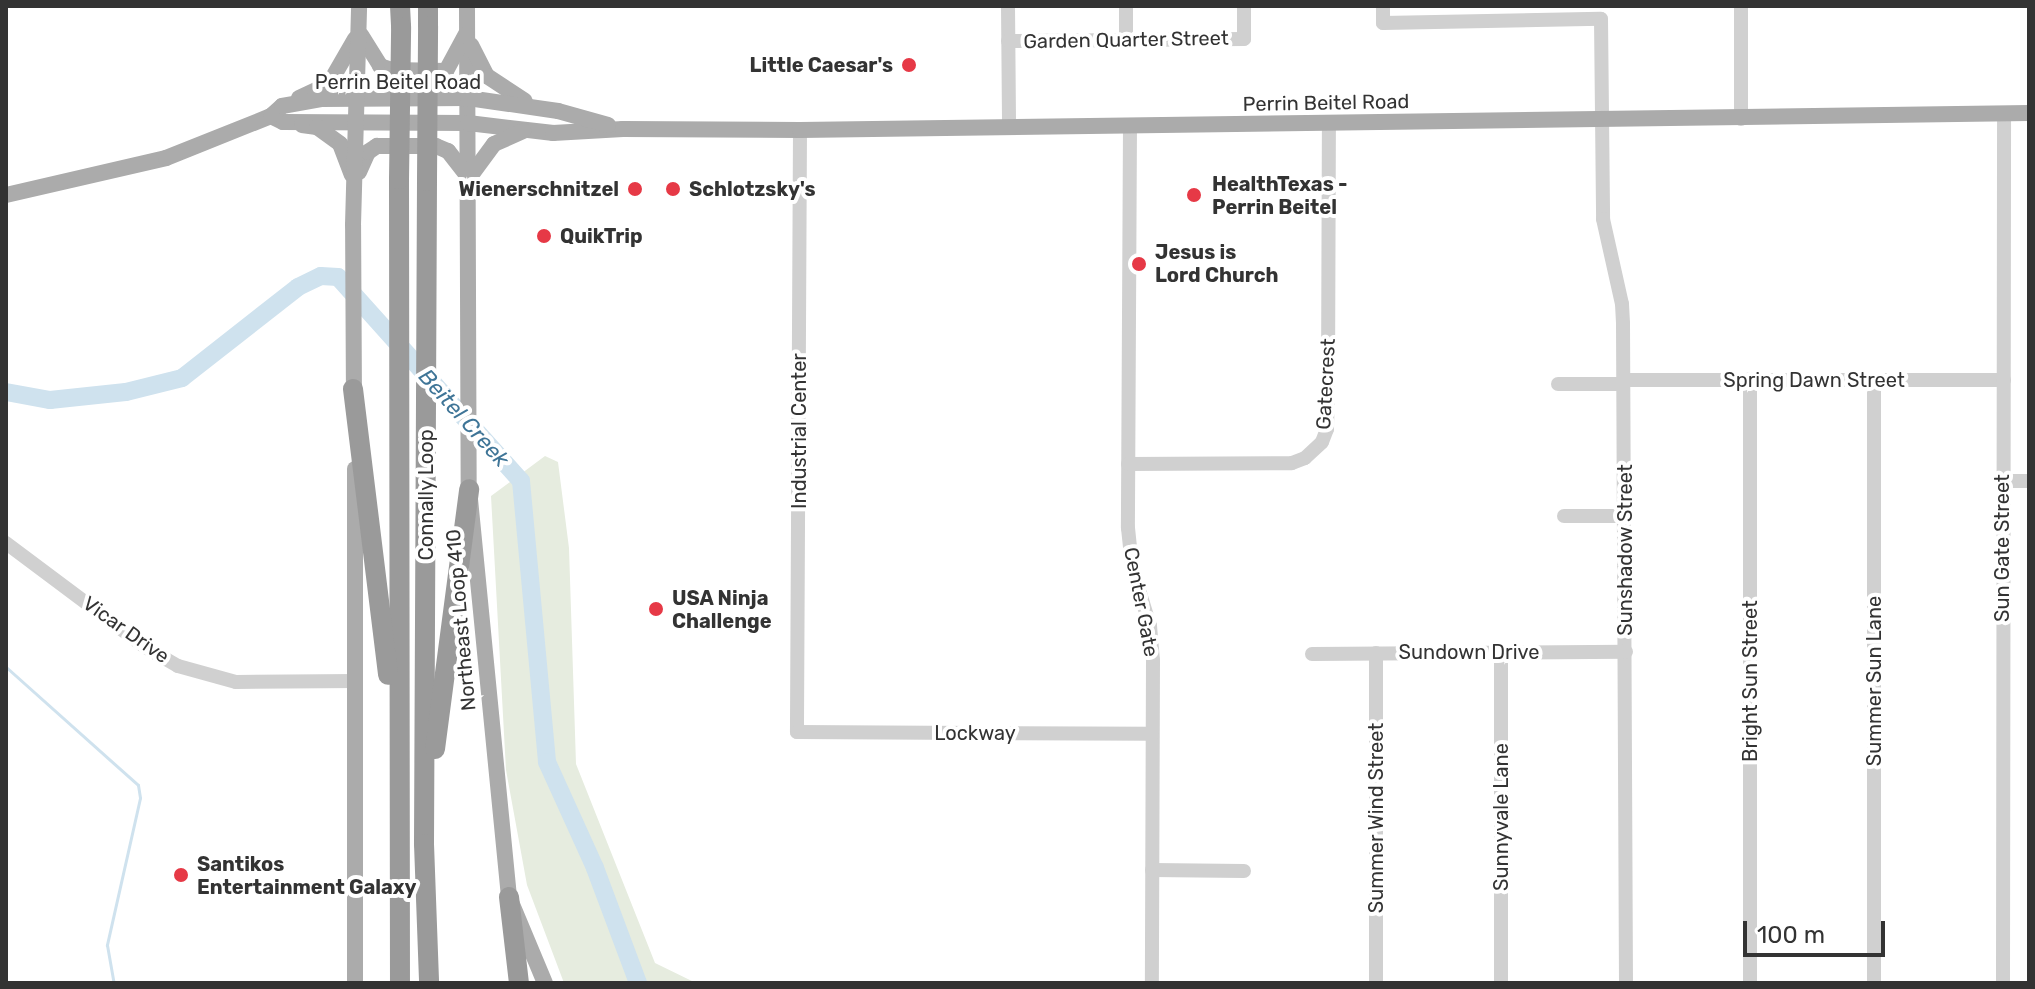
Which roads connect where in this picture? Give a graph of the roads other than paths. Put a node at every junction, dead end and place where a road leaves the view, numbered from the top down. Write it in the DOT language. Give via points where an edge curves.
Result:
graph roads {
  1 [pos="359,6"];
  2 [pos="467,6"];
  3 [pos="1008,6"];
  4 [pos="1126,6"];
  5 [pos="1244,6"];
  6 [pos="1383,6"];
  7 [pos="1741,6"];
  8 [pos="401,13"];
  9 [pos="1501,13"];
  10 [pos="428,16"];
  11 [pos="359,30"];
  12 [pos="467,33"];
  13 [pos="1126,40"];
  14 [pos="1008,41"];
  15 [pos="357,98"];
  16 [pos="468,98"];
  17 [pos="537,108"];
  18 [pos="2004,113"];
  19 [pos="2029,113"];
  20 [pos="279,114"];
  21 [pos="1741,119"];
  22 [pos="357,120"];
  23 [pos="1603,120"];
  24 [pos="468,123"];
  25 [pos="1329,123"];
  26 [pos="1130,125"];
  27 [pos="1009,126"];
  28 [pos="623,129"];
  29 [pos="525,130"];
  30 [pos="800,130"];
  31 [pos="469,178"];
  32 [pos="354,180"];
  33 [pos="6,195"];
  34 [pos="1750,379"];
  35 [pos="1874,380"];
  36 [pos="2004,380"];
  37 [pos="1623,382"];
  38 [pos="1558,384"];
  39 [pos="353,389"];
  40 [pos="1128,464"];
  41 [pos="2002,481"];
  42 [pos="2029,481"];
  43 [pos="469,489"];
  44 [pos="1564,516"];
  45 [pos="1625,516"];
  46 [pos="6,543"];
  47 [pos="1501,652"];
  48 [pos="1626,652"];
  49 [pos="1376,653"];
  50 [pos="1312,654"];
  51 [pos="356,681"];
  52 [pos="797,732"];
  53 [pos="1152,734"];
  54 [pos="400,781"];
  55 [pos="424,844"];
  56 [pos="1152,870"];
  57 [pos="1244,871"];
  58 [pos="509,897"];
  59 [pos="398,909"];
  60 [pos="355,983"];
  61 [pos="394,983"];
  62 [pos="400,983"];
  63 [pos="429,983"];
  64 [pos="519,983"];
  65 [pos="545,983"];
  66 [pos="1152,983"];
  67 [pos="1376,983"];
  68 [pos="1501,983"];
  69 [pos="1626,983"];
  70 [pos="1750,983"];
  71 [pos="1874,983"];
  72 [pos="2003,983"];
  1 -- 11 [label="main road"];
  2 -- 12 [label="main road, Northeast Loop 410"];
  3 -- 14 [label="street"];
  4 -- 13 [label="street"];
  5 -- 13 [label="street, Garden Quarter Street" via="1244,39"];
  6 -- 9 [label="street" via="1383,23"];
  7 -- 21 [label="street"];
  8 -- 54 [label="highway, Connally Loop, bridge"];
  9 -- 23 [label="street, Sunshadow Street" via="1601,19"];
  10 -- 55 [label="highway, Connally Loop, bridge"];
  11 -- 12 [label="main road" via="380,66 392,70 447,71"];
  11 -- 15 [label="main road"];
  11 -- 20 [label="main road" via="329,84"];
  12 -- 16 [label="main road, Northeast Loop 410"];
  12 -- 17 [label="main road" via="487,76"];
  13 -- 14 [label="street, Garden Quarter Street"];
  14 -- 27 [label="street"];
  15 -- 16 [label="main road, Perrin Beitel Road"];
  15 -- 20 [label="main road, Perrin Beitel Road" via="322,99"];
  15 -- 22 [label="main road"];
  16 -- 17 [label="main road, Perrin Beitel Road"];
  16 -- 24 [label="main road, Northeast Loop 410"];
  17 -- 28 [label="main road, Perrin Beitel Road"];
  18 -- 19 [label="main road, Perrin Beitel Road"];
  18 -- 21 [label="main road, Perrin Beitel Road"];
  18 -- 36 [label="street, Sun Gate Street"];
  20 -- 22 [label="main road, Perrin Beitel Road"];
  20 -- 32 [label="main road" via="317,127 340,144"];
  20 -- 33 [label="main road, Perrin Beitel Road" via="166,158"];
  21 -- 23 [label="main road, Perrin Beitel Road"];
  22 -- 24 [label="main road, Perrin Beitel Road"];
  22 -- 32 [label="main road"];
  23 -- 25 [label="main road, Perrin Beitel Road"];
  23 -- 37 [label="street, Sunshadow Street" via="1603,219 1622,304"];
  24 -- 29 [label="main road, Perrin Beitel Road"];
  24 -- 31 [label="main road, Northeast Loop 410"];
  25 -- 26 [label="main road, Perrin Beitel Road"];
  25 -- 40 [label="street, Gatecrest" via="1328,384 1322,442 1292,463"];
  26 -- 27 [label="main road, Perrin Beitel Road"];
  26 -- 40 [label="street, Center Gate"];
  27 -- 30 [label="main road, Perrin Beitel Road"];
  28 -- 29 [label="main road, Perrin Beitel Road"];
  28 -- 30 [label="main road, Perrin Beitel Road"];
  29 -- 31 [label="main road" via="494,144"];
  30 -- 52 [label="street, Industrial Center"];
  31 -- 32 [label="main road" via="448,151 436,146 383,145 368,152"];
  31 -- 43 [label="main road, Northeast Loop 410"];
  32 -- 39 [label="main road"];
  34 -- 35 [label="street, Spring Dawn Street"];
  34 -- 37 [label="street, Spring Dawn Street"];
  34 -- 70 [label="street, Bright Sun Street"];
  35 -- 36 [label="street, Spring Dawn Street"];
  35 -- 71 [label="street, Summer Sun Lane"];
  36 -- 41 [label="street, Sun Gate Street"];
  37 -- 38 [label="street, Spring Dawn Street"];
  37 -- 45 [label="street, Sunshadow Street"];
  39 -- 51 [label="main road"];
  39 -- 54 [label="highway"];
  40 -- 53 [label="street, Center Gate" via="1130,551 1150,626"];
  41 -- 42 [label="street"];
  41 -- 72 [label="street, Sun Gate Street"];
  43 -- 55 [label="highway"];
  43 -- 58 [label="main road, Northeast Loop 410"];
  44 -- 45 [label="street"];
  45 -- 48 [label="street, Sunshadow Street"];
  46 -- 51 [label="street, Vicar Drive" via="178,666 236,682"];
  47 -- 48 [label="street, Sundown Drive"];
  47 -- 49 [label="street, Sundown Drive"];
  47 -- 68 [label="street, Sunnyvale Lane"];
  48 -- 69 [label="street, Sunshadow Street"];
  49 -- 50 [label="street, Sundown Drive"];
  49 -- 67 [label="street, Summer Wind Street"];
  51 -- 60 [label="main road"];
  52 -- 53 [label="street, Lockway"];
  53 -- 56 [label="street, Center Gate"];
  54 -- 59 [label="highway, Connally Loop"];
  55 -- 63 [label="highway, Connally Loop"];
  56 -- 57 [label="street"];
  56 -- 66 [label="street, Center Gate"];
  58 -- 64 [label="highway"];
  58 -- 65 [label="main road, Northeast Loop 410"];
  59 -- 61 [label="highway"];
  59 -- 62 [label="highway, Connally Loop"];
}
